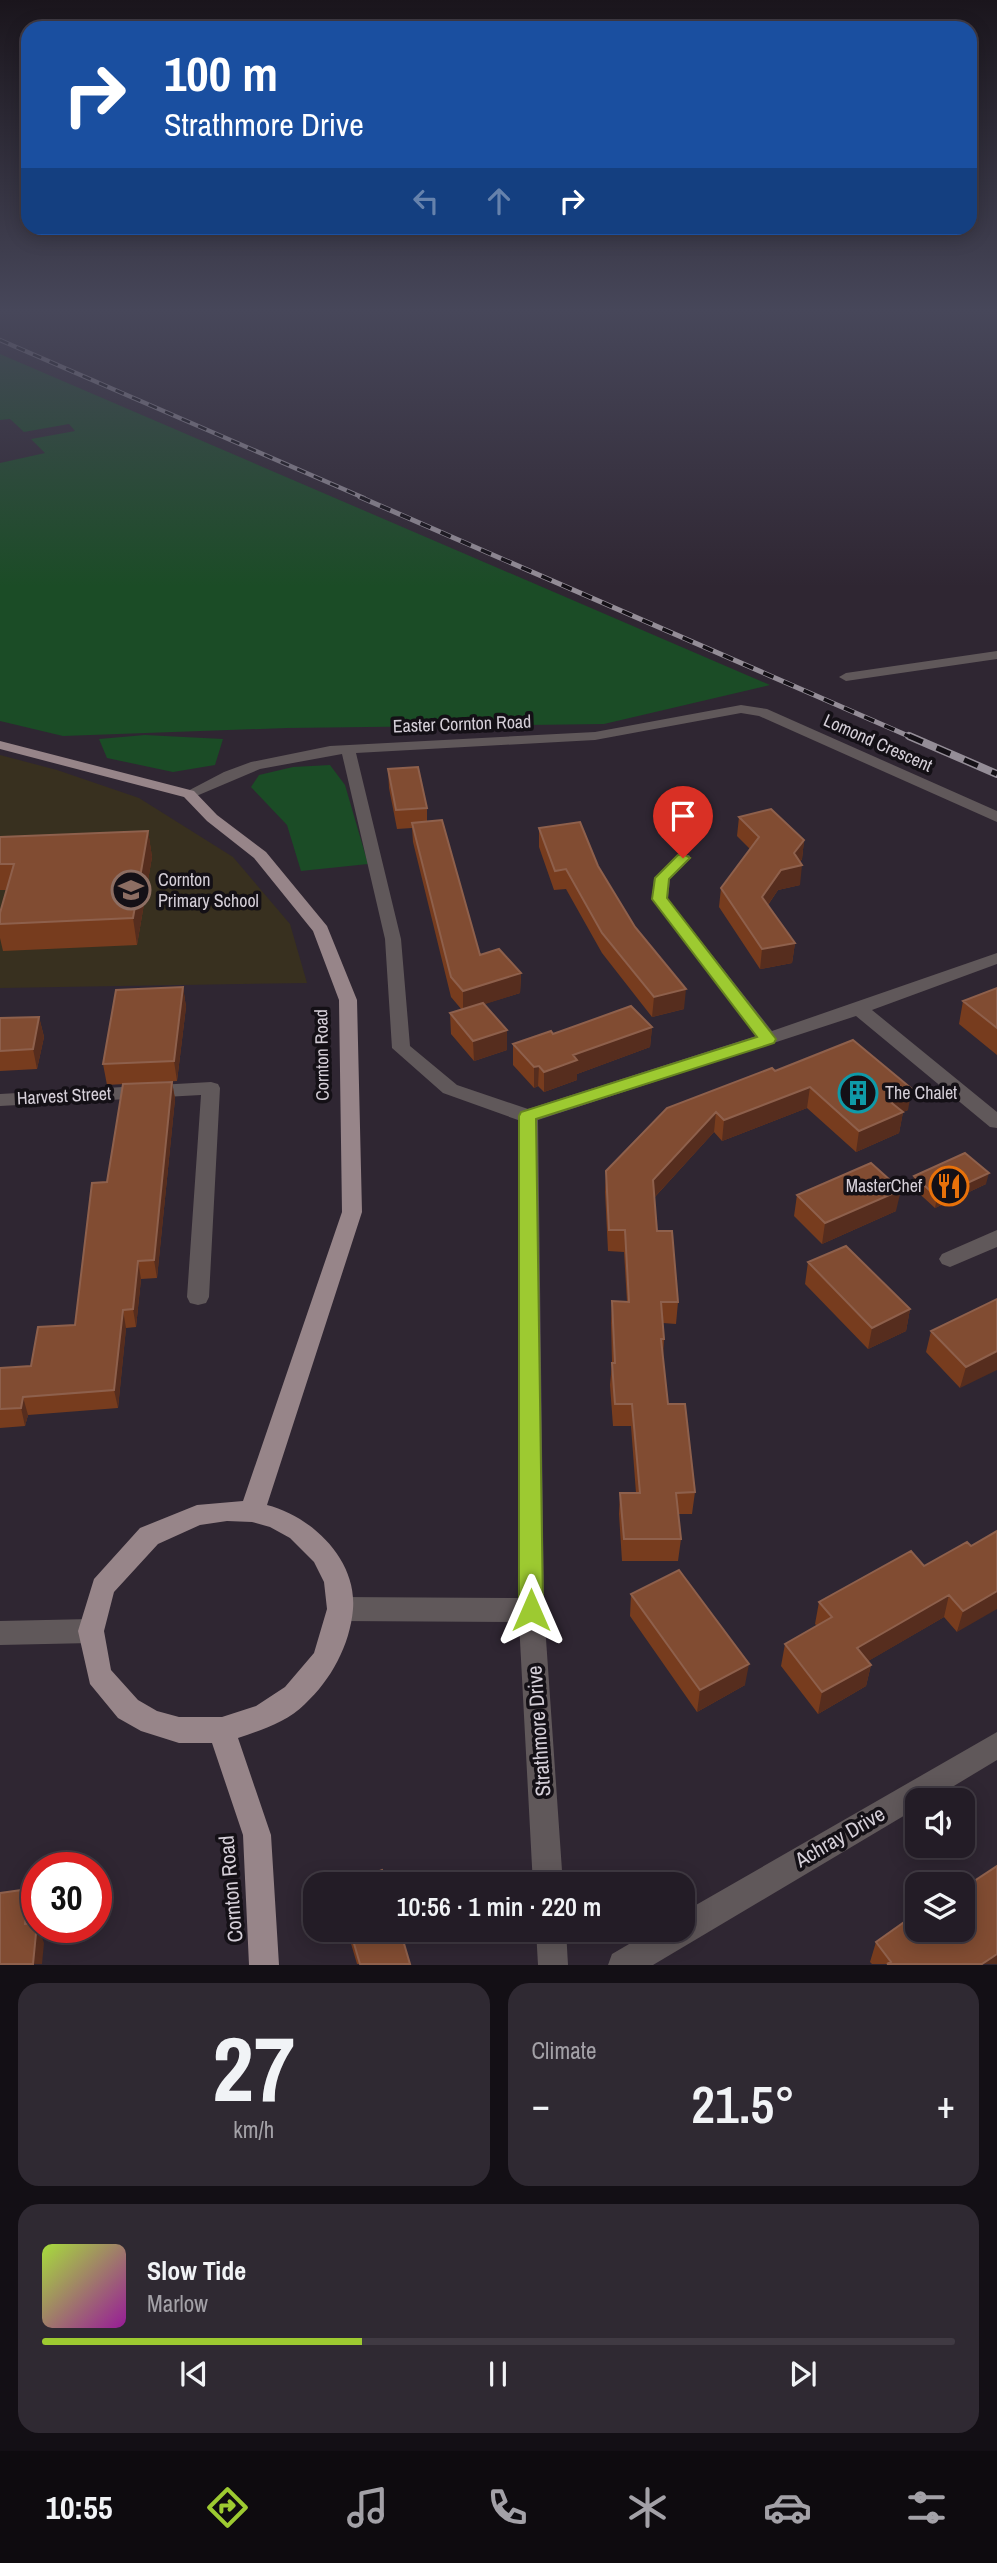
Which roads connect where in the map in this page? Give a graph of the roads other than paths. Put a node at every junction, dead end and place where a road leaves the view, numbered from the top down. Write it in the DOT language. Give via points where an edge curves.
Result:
graph roads {
  1 [pos="997,655"];
  2 [pos="846,677"];
  3 [pos="741,709"];
  4 [pos="3,748"];
  5 [pos="348,748"];
  6 [pos="189,794"];
  7 [pos="997,817"];
  8 [pos="683,858"];
  9 [pos="997,958"];
  10 [pos="859,1009"];
  11 [pos="768,1039"];
  12 [pos="0,1100"];
  13 [pos="528,1116"];
  14 [pos="997,1122"];
  15 [pos="997,1238"];
  16 [pos="950,1259"];
  17 [pos="198,1297"];
  18 [pos="252,1512"];
  19 [pos="340,1609"];
  20 [pos="531,1610"];
  21 [pos="91,1631"];
  22 [pos="0,1633"];
  23 [pos="222,1730"];
  24 [pos="997,1745"];
  25 [pos="547,1872"];
  26 [pos="695,1922"];
  27 [pos="552,1942"];
  28 [pos="662,1942"];
  29 [pos="264,1965"];
  30 [pos="554,1965"];
  31 [pos="623,1965"];
  1 -- 2 [label="street"];
  3 -- 5 [label="street, Easter Cornton Road" via="595,736"];
  3 -- 7 [label="street, Lomond Crescent" via="762,712"];
  4 -- 6 [label="main road"];
  5 -- 6 [label="street, Easter Cornton Road" via="256,765"];
  5 -- 13 [label="street" via="393,939 401,1048 450,1089"];
  6 -- 18 [label="main road, Cornton Road" via="260,855 321,930 348,999 352,1212"];
  8 -- 11 [label="street" via="662,878 660,899"];
  9 -- 10 [label="street"];
  10 -- 11 [label="street"];
  10 -- 14 [label="street"];
  11 -- 13 [label="street"];
  12 -- 17 [label="street, Harvest Street" via="211,1088"];
  13 -- 20 [label="street, Strathmore Drive"];
  15 -- 16 [label="street"];
  18 -- 19 [label="main road" via="299,1530 323,1554 337,1582"];
  18 -- 21 [label="main road" via="197,1514 149,1536 103,1587"];
  19 -- 20 [label="street"];
  19 -- 23 [label="main road" via="326,1659 295,1696 263,1717"];
  20 -- 25 [label="street, Strathmore Drive"];
  21 -- 22 [label="street"];
  21 -- 23 [label="main road" via="99,1675 128,1709 179,1730"];
  23 -- 29 [label="main road, Cornton Road" via="257,1835"];
  24 -- 26 [label="street, Achray Drive"];
  27 -- 30 [label="street"];
  28 -- 31 [label="street, Achray Drive"];
}
